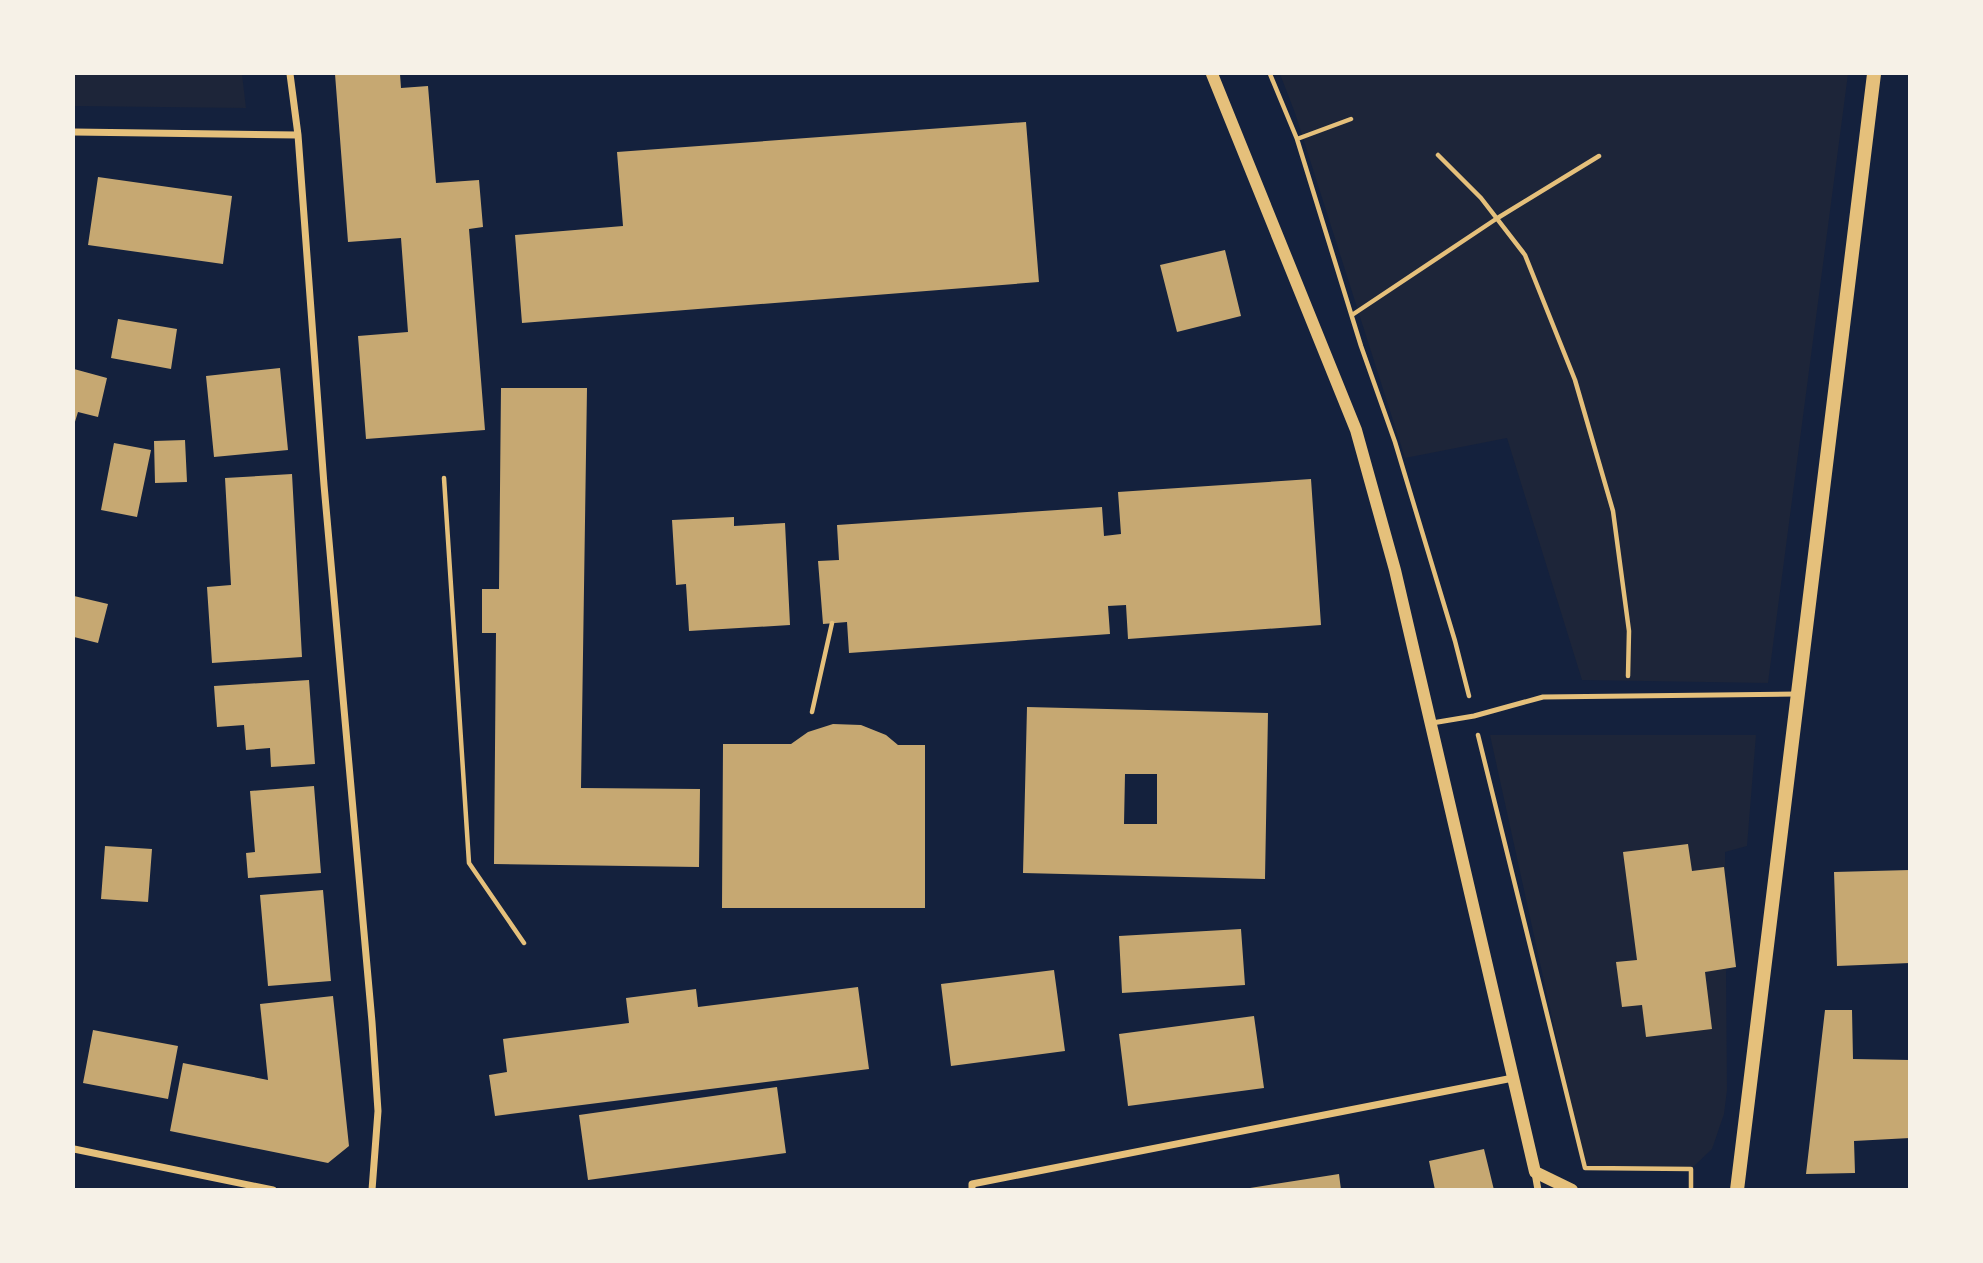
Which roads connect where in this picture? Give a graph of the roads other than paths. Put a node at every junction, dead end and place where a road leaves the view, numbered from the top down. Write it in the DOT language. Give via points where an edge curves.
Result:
graph roads {
  1 [pos="290,74"];
  2 [pos="1212,74"];
  3 [pos="1874,74"];
  4 [pos="74,132"];
  5 [pos="298,135"];
  6 [pos="1797,694"];
  7 [pos="1432,723"];
  8 [pos="1513,1078"];
  9 [pos="74,1149"];
  10 [pos="1535,1172"];
  11 [pos="972,1187"];
  12 [pos="273,1189"];
  13 [pos="373,1189"];
  14 [pos="1538,1189"];
  15 [pos="1572,1189"];
  16 [pos="1737,1189"];
  1 -- 5 [label="street"];
  2 -- 7 [label="street" via="1356,430"];
  3 -- 6 [label="main road"];
  4 -- 5 [label="street"];
  5 -- 13 [label="street" via="372,1022 378,1111"];
  6 -- 7 [label="lane" via="1543,697"];
  6 -- 16 [label="main road"];
  7 -- 8 [label="street"];
  8 -- 10 [label="street"];
  8 -- 11 [label="street"];
  9 -- 12 [label="street"];
  10 -- 14 [label="street"];
  10 -- 15 [label="street"];
}
